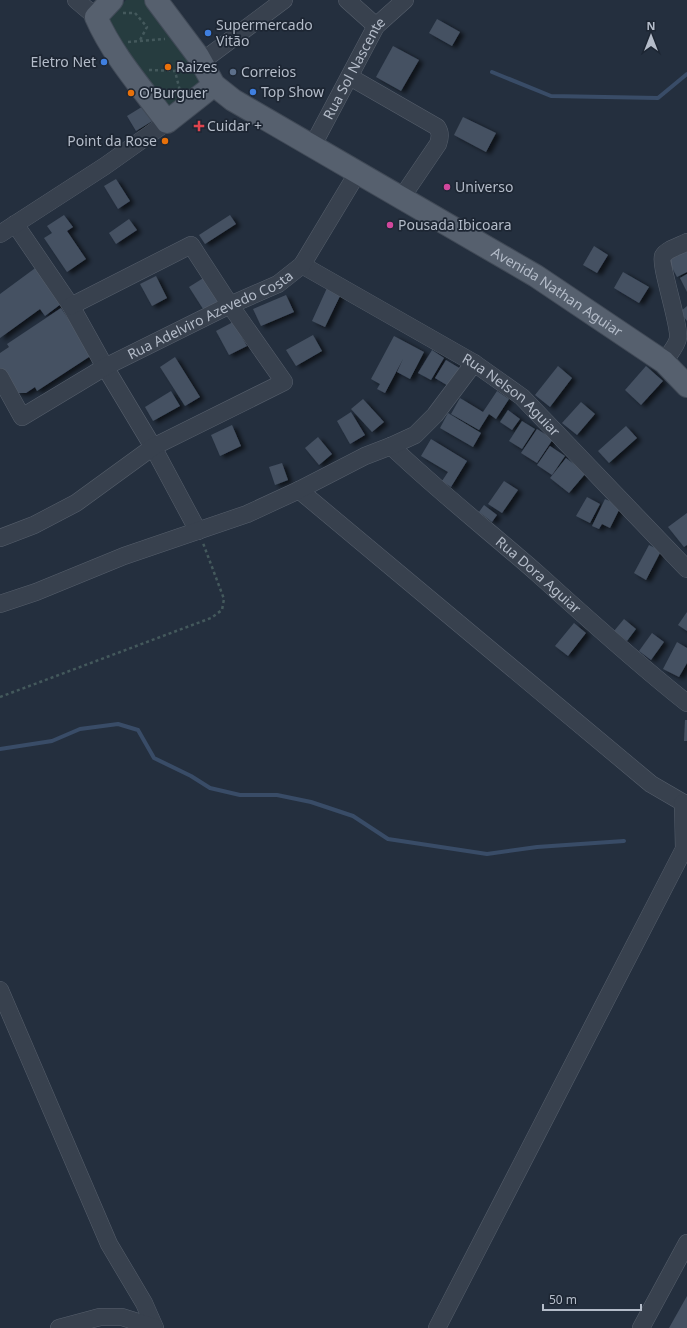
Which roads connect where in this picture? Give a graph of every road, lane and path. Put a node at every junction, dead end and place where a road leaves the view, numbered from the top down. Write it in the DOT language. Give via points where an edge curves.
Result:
graph roads {
  1 [pos="76,0"];
  2 [pos="156,0"];
  3 [pos="284,0"];
  4 [pos="347,0"];
  5 [pos="405,0"];
  6 [pos="115,6"];
  7 [pos="96,17"];
  8 [pos="376,26"];
  9 [pos="185,38"];
  10 [pos="140,42"];
  11 [pos="110,44"];
  12 [pos="201,62"];
  13 [pos="128,70"];
  14 [pos="350,77"];
  15 [pos="214,85"];
  16 [pos="185,107"];
  17 [pos="167,122"];
  18 [pos="313,145"];
  19 [pos="358,172"];
  20 [pos="402,197"];
  21 [pos="15,224"];
  22 [pos="0,234"];
  23 [pos="687,242"];
  24 [pos="302,265"];
  25 [pos="230,305"];
  26 [pos="71,306"];
  27 [pos="664,362"];
  28 [pos="474,363"];
  29 [pos="105,367"];
  30 [pos="0,377"];
  31 [pos="687,386"];
  32 [pos="391,446"];
  33 [pos="153,447"];
  34 [pos="299,490"];
  35 [pos="198,531"];
  36 [pos="0,538"];
  37 [pos="687,569"];
  38 [pos="0,604"];
  39 [pos="0,697"];
  40 [pos="687,703"];
  41 [pos="685,804"];
  42 [pos="0,990"];
  43 [pos="687,1243"];
  44 [pos="59,1328"];
  45 [pos="154,1328"];
  46 [pos="437,1328"];
  47 [pos="641,1328"];
  1 -- 7 [label="street"];
  2 -- 9 [label="main road"];
  3 -- 12 [label="street"];
  4 -- 8 [label="street"];
  5 -- 8 [label="street, Rua Sol Nascente"];
  6 -- 7 [label="main road"];
  6 -- 10 [label="path" via="135,13 147,26"];
  7 -- 11 [label="main road"];
  8 -- 14 [label="street, Rua Sol Nascente"];
  9 -- 10 [label="path"];
  9 -- 12 [label="main road"];
  10 -- 11 [label="path"];
  11 -- 13 [label="main road"];
  12 -- 15 [label="main road"];
  13 -- 16 [label="path" via="175,71"];
  13 -- 17 [label="main road"];
  14 -- 18 [label="street, Rua Sol Nascente"];
  14 -- 20 [label="street" via="439,130 438,144"];
  15 -- 16 [label="main road"];
  15 -- 18 [label="main road, Avenida Nathan Aguiar" via="233,100"];
  16 -- 17 [label="main road"];
  17 -- 21 [label="street"];
  18 -- 19 [label="main road, Avenida Nathan Aguiar"];
  19 -- 20 [label="main road, Avenida Nathan Aguiar"];
  19 -- 24 [label="street, Rua Adelviro Azevedo Costa"];
  20 -- 27 [label="main road, Avenida Nathan Aguiar" via="536,276"];
  21 -- 22 [label="street"];
  21 -- 26 [label="street"];
  23 -- 27 [label="street" via="668,251 662,262 678,334 677,343"];
  24 -- 25 [label="street, Rua Adelviro Azevedo Costa" via="278,284"];
  24 -- 28 [label="street, Rua Nelson Aguiar"];
  25 -- 26 [label="street" via="191,245"];
  25 -- 29 [label="street, Rua Adelviro Azevedo Costa"];
  25 -- 33 [label="street" via="284,382"];
  26 -- 29 [label="street"];
  27 -- 31 [label="main road, Avenida Nathan Aguiar"];
  28 -- 32 [label="street" via="435,415 415,435"];
  28 -- 37 [label="street, Rua Nelson Aguiar" via="522,397"];
  29 -- 30 [label="street, Rua Adelviro Azevedo Costa" via="22,417"];
  29 -- 33 [label="street"];
  32 -- 34 [label="street" via="365,456"];
  32 -- 40 [label="street, Rua Dora Aguiar" via="640,666"];
  33 -- 35 [label="street"];
  33 -- 36 [label="street" via="76,503 34,526"];
  34 -- 35 [label="street" via="247,514"];
  34 -- 41 [label="street" via="651,784"];
  35 -- 38 [label="street" via="124,556"];
  35 -- 39 [label="path" via="224,598 222,610 211,618"];
  41 -- 46 [label="street" via="684,849"];
  42 -- 45 [label="street" via="109,1244 144,1303"];
  43 -- 47 [label="street"];
  44 -- 45 [label="street" via="100,1317 122,1317"];
}
